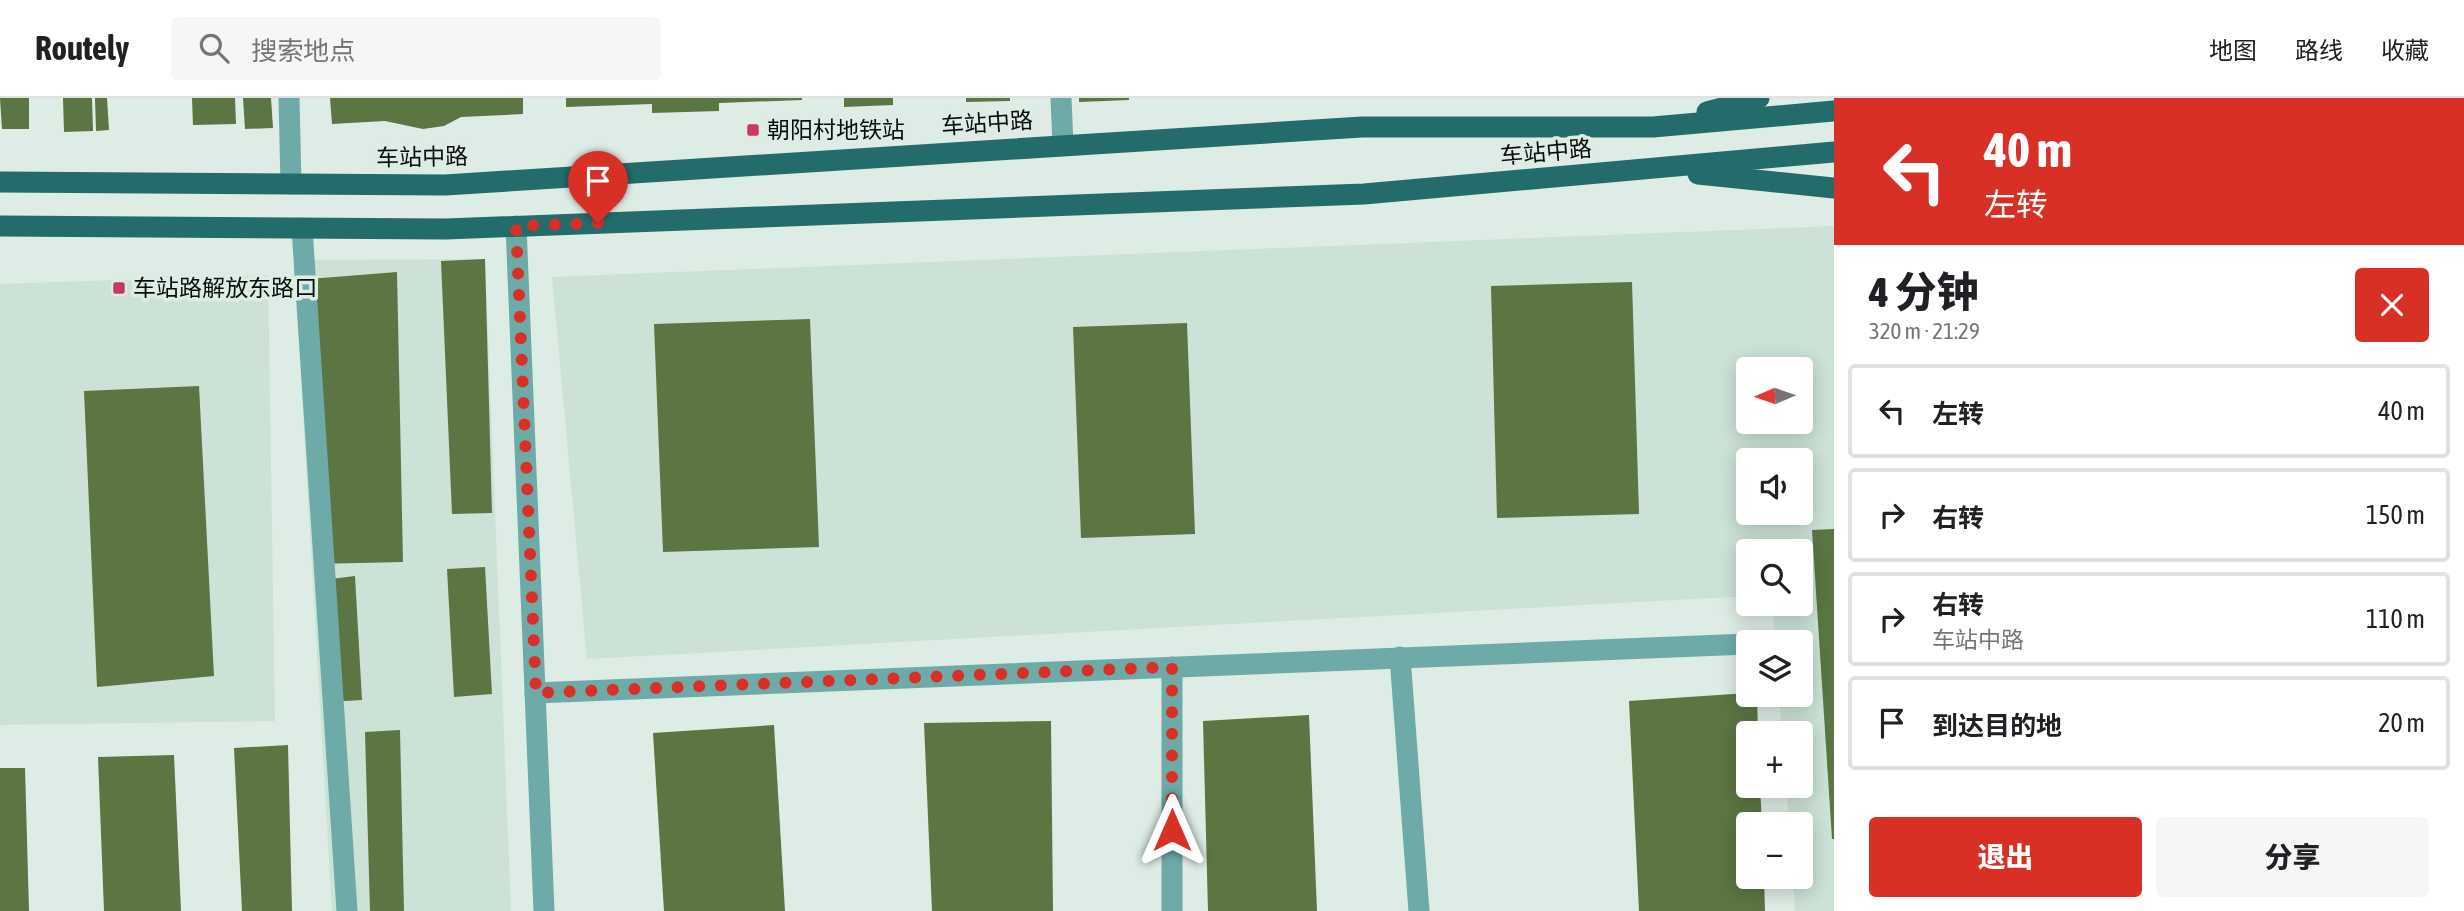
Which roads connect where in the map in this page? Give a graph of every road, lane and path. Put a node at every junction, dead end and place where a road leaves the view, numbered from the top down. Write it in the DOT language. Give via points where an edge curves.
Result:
graph roads {
  1 [pos="289,98"];
  2 [pos="1060,98"];
  3 [pos="1759,98"];
  4 [pos="1834,111"];
  5 [pos="1653,127"];
  6 [pos="1063,145"];
  7 [pos="1834,152"];
  8 [pos="1654,169"];
  9 [pos="0,182"];
  10 [pos="291,184"];
  11 [pos="1834,188"];
  12 [pos="0,226"];
  13 [pos="516,226"];
  14 [pos="302,228"];
  15 [pos="1736,644"];
  16 [pos="1400,657"];
  17 [pos="1172,667"];
  18 [pos="536,693"];
  19 [pos="347,911"];
  20 [pos="544,911"];
  21 [pos="1172,911"];
  22 [pos="1419,911"];
  1 -- 10 [label="street"];
  2 -- 6 [label="street"];
  3 -- 5 [label="main road"];
  4 -- 5 [label="main road, 车站中路"];
  5 -- 6 [label="main road, 车站中路" via="1362,127"];
  6 -- 10 [label="main road, 车站中路" via="445,185"];
  7 -- 8 [label="main road, 车站中路"];
  8 -- 11 [label="main road"];
  8 -- 13 [label="main road, 车站中路" via="1364,194"];
  9 -- 10 [label="main road, 车站中路"];
  12 -- 14 [label="main road, 车站中路"];
  13 -- 14 [label="main road, 车站中路"];
  13 -- 18 [label="street"];
  14 -- 19 [label="street"];
  15 -- 16 [label="street"];
  16 -- 17 [label="street"];
  16 -- 22 [label="street"];
  17 -- 18 [label="street"];
  17 -- 21 [label="street"];
  18 -- 20 [label="street"];
}
